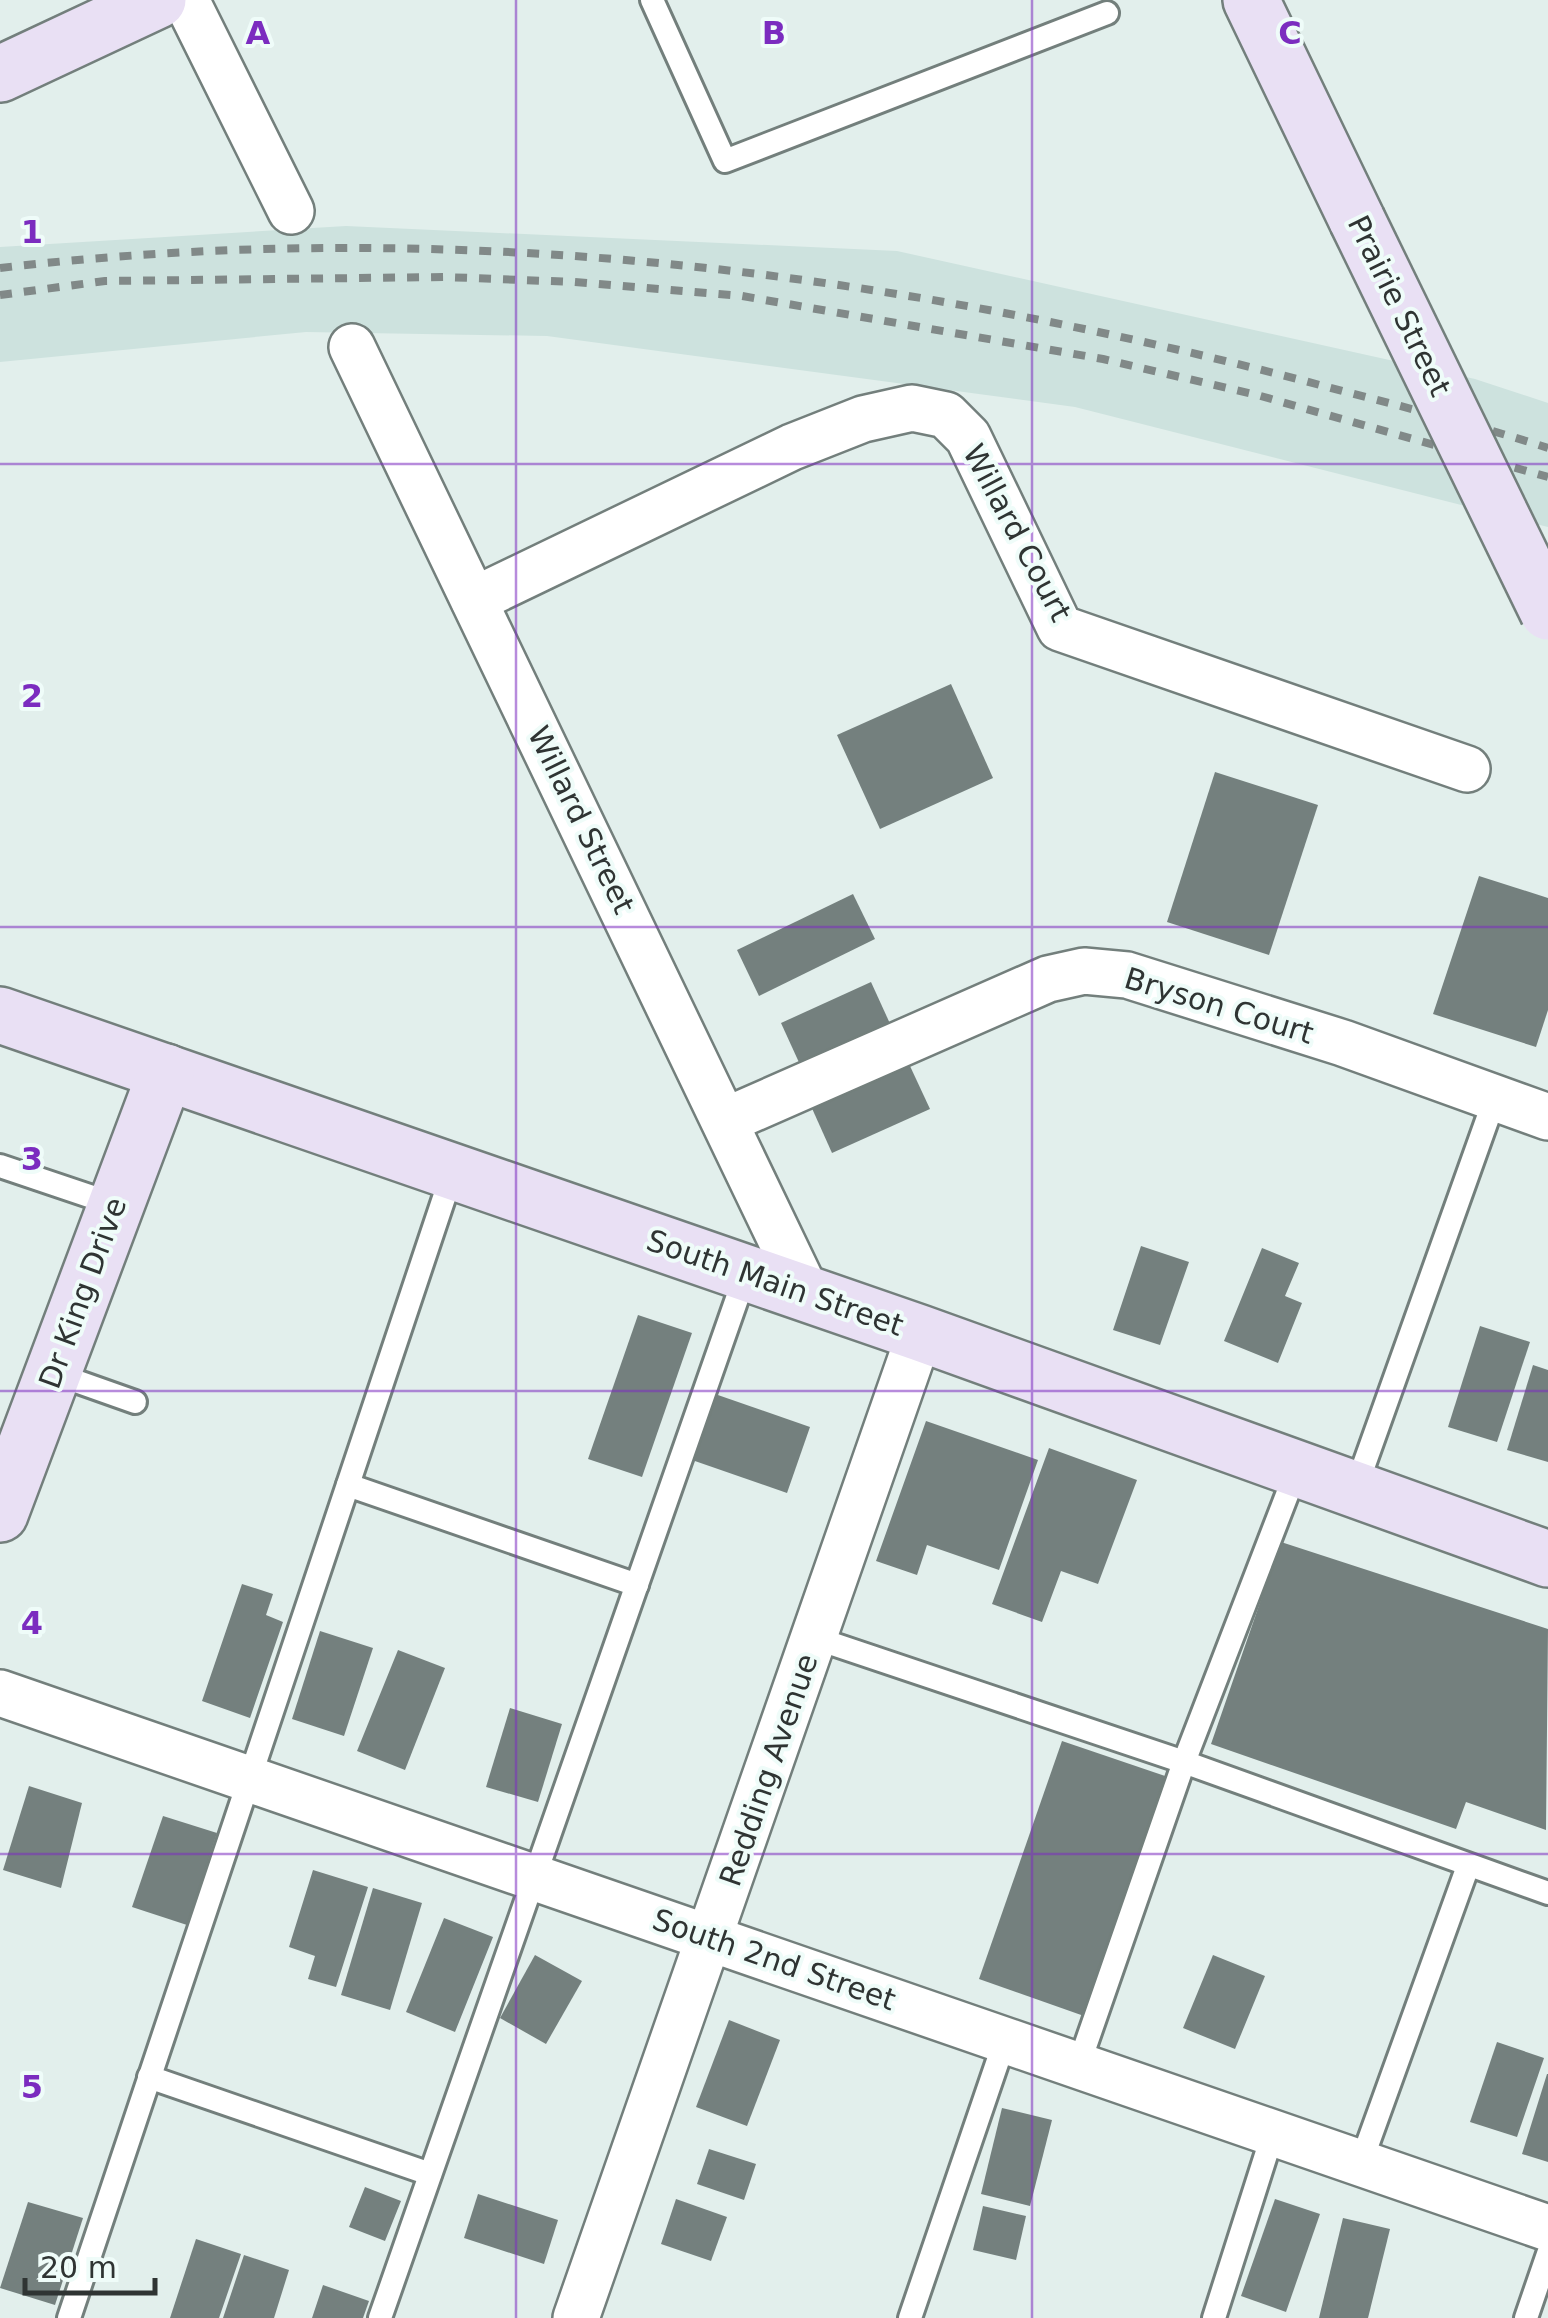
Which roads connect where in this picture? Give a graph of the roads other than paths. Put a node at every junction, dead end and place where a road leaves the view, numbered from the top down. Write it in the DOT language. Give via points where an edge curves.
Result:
graph roads {
  1 [pos="158,0"];
  2 [pos="186,0"];
  3 [pos="652,0"];
  4 [pos="1251,0"];
  5 [pos="1107,13"];
  6 [pos="0,74"];
  7 [pos="291,211"];
  8 [pos="352,347"];
  9 [pos="474,600"];
  10 [pos="1548,612"];
  11 [pos="1467,769"];
  12 [pos="0,1015"];
  13 [pos="166,1072"];
  14 [pos="1495,1098"];
  15 [pos="1548,1117"];
  16 [pos="726,1120"];
  17 [pos="0,1166"];
  18 [pos="453,1171"];
  19 [pos="116,1205"];
  20 [pos="746,1273"];
  21 [pos="807,1294"];
  22 [pos="920,1334"];
  23 [pos="53,1373"];
  24 [pos="136,1402"];
  25 [pos="1297,1469"];
  26 [pos="348,1485"];
  27 [pos="1355,1490"];
  28 [pos="0,1514"];
  29 [pos="1548,1559"];
  30 [pos="637,1585"];
  31 [pos="815,1638"];
  32 [pos="0,1693"];
  33 [pos="1184,1762"];
  34 [pos="250,1778"];
  35 [pos="1468,1866"];
  36 [pos="534,1877"];
  37 [pos="1548,1894"];
  38 [pos="711,1938"];
  39 [pos="1005,2040"];
  40 [pos="1079,2064"];
  41 [pos="149,2077"];
  42 [pos="1273,2132"];
  43 [pos="1360,2165"];
  44 [pos="430,2174"];
  45 [pos="1548,2228"];
  46 [pos="1548,2254"];
  47 [pos="69,2318"];
  48 [pos="380,2318"];
  49 [pos="576,2318"];
  50 [pos="910,2318"];
  51 [pos="1214,2318"];
  52 [pos="1526,2318"];
  1 -- 6 [label="street"];
  2 -- 7 [label="street"];
  3 -- 5 [label="lane" via="725,162"];
  4 -- 10 [label="street, Prairie Street, bridge"];
  8 -- 9 [label="street, Willard Street"];
  9 -- 11 [label="street, Willard Court" via="792,447 912,408 946,415 968,438 1060,628"];
  9 -- 16 [label="street, Willard Street"];
  12 -- 13 [label="street, South Main Street"];
  13 -- 18 [label="street, South Main Street"];
  13 -- 19 [label="street, Dr King Drive"];
  14 -- 15 [label="street, Bryson Court"];
  14 -- 16 [label="street, Bryson Court" via="1127,975 1084,971 1048,980"];
  14 -- 27 [label="lane"];
  16 -- 21 [label="street, Willard Street"];
  17 -- 19 [label="lane"];
  18 -- 20 [label="street, South Main Street"];
  18 -- 26 [label="lane"];
  19 -- 23 [label="street, Dr King Drive"];
  20 -- 21 [label="street, South Main Street"];
  20 -- 30 [label="lane"];
  21 -- 22 [label="street, South Main Street"];
  22 -- 25 [label="street, South Main Street"];
  22 -- 31 [label="street, Redding Avenue"];
  23 -- 24 [label="lane"];
  23 -- 28 [label="street, Dr King Drive"];
  25 -- 27 [label="street, South Main Street"];
  25 -- 33 [label="lane"];
  26 -- 30 [label="lane"];
  26 -- 34 [label="lane"];
  27 -- 29 [label="street, South Main Street"];
  30 -- 36 [label="lane"];
  31 -- 33 [label="lane"];
  31 -- 38 [label="street, Redding Avenue"];
  32 -- 34 [label="street, South 2nd Street"];
  33 -- 35 [label="lane"];
  33 -- 40 [label="lane"];
  34 -- 36 [label="street, South 2nd Street"];
  34 -- 41 [label="lane"];
  35 -- 37 [label="lane"];
  35 -- 43 [label="lane"];
  36 -- 38 [label="street, South 2nd Street"];
  36 -- 44 [label="lane"];
  38 -- 39 [label="street, South 2nd Street"];
  38 -- 49 [label="street, Redding Avenue"];
  39 -- 40 [label="street, South 2nd Street"];
  39 -- 50 [label="lane"];
  40 -- 42 [label="street, South 2nd Street"];
  41 -- 44 [label="lane"];
  41 -- 47 [label="lane"];
  42 -- 43 [label="street, South 2nd Street"];
  42 -- 51 [label="lane"];
  43 -- 45 [label="street, South 2nd Street"];
  44 -- 48 [label="lane"];
  46 -- 52 [label="lane"];
}
